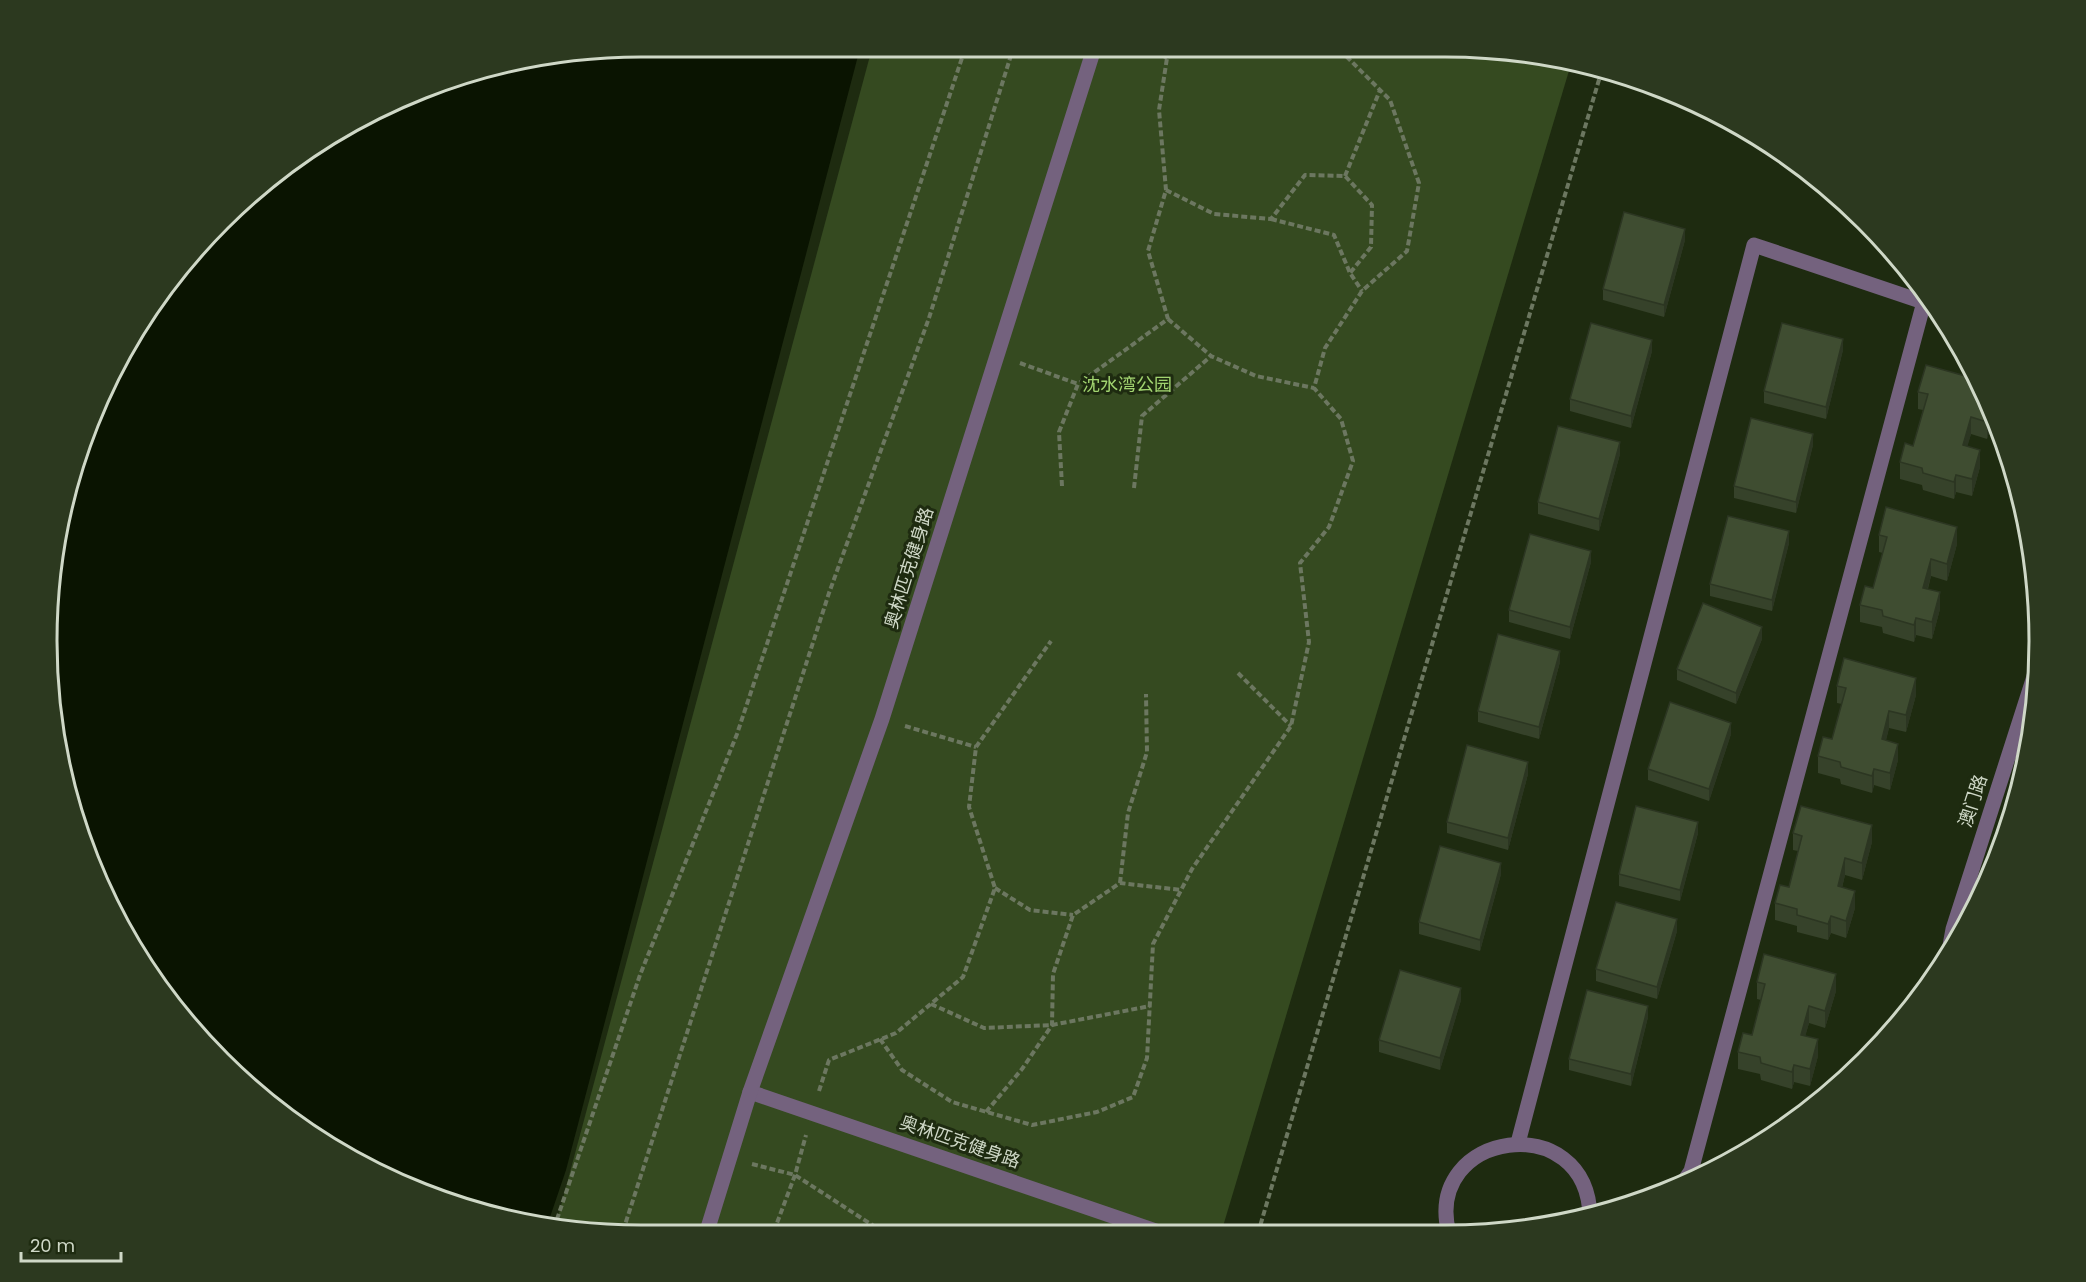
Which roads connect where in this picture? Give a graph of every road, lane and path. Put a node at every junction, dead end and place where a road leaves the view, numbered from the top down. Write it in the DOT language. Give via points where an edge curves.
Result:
graph roads {
  1 [pos="962,57"];
  2 [pos="1010,57"];
  3 [pos="1091,57"];
  4 [pos="1347,57"];
  5 [pos="1167,58"];
  6 [pos="1599,78"];
  7 [pos="1380,90"];
  8 [pos="1346,176"];
  9 [pos="1166,190"];
  10 [pos="1270,219"];
  11 [pos="1350,273"];
  12 [pos="1362,291"];
  13 [pos="1919,300"];
  14 [pos="1926,310"];
  15 [pos="1168,319"];
  16 [pos="996,354"];
  17 [pos="1211,356"];
  18 [pos="1078,384"];
  19 [pos="1314,388"];
  20 [pos="1062,486"];
  21 [pos="1134,488"];
  22 [pos="1052,641"];
  23 [pos="1238,673"];
  24 [pos="1146,694"];
  25 [pos="2025,703"];
  26 [pos="882,719"];
  27 [pos="1291,726"];
  28 [pos="976,747"];
  29 [pos="1120,883"];
  30 [pos="995,888"];
  31 [pos="1181,890"];
  32 [pos="1073,915"];
  33 [pos="1953,929"];
  34 [pos="931,1004"];
  35 [pos="1150,1006"];
  36 [pos="1052,1025"];
  37 [pos="880,1039"];
  38 [pos="750,1092"];
  39 [pos="813,1112"];
  40 [pos="986,1112"];
  41 [pos="1518,1143"];
  42 [pos="732,1158"];
  43 [pos="1692,1170"];
  44 [pos="795,1175"];
  45 [pos="1589,1207"];
  46 [pos="558,1219"];
  47 [pos="625,1225"];
  48 [pos="709,1225"];
  49 [pos="776,1225"];
  50 [pos="872,1225"];
  51 [pos="1141,1225"];
  52 [pos="1260,1225"];
  53 [pos="1447,1225"];
  1 -- 46 [label="path" via="737,734 640,975"];
  2 -- 47 [label="path" via="929,318 829,593"];
  3 -- 16 [label="street, 奥林匹克健身路"];
  4 -- 7 [label="path"];
  5 -- 9 [label="path" via="1159,110"];
  6 -- 52 [label="path"];
  7 -- 8 [label="path"];
  7 -- 12 [label="path" via="1390,100 1419,183 1407,251"];
  8 -- 10 [label="path" via="1305,175"];
  8 -- 11 [label="path" via="1372,205 1371,246"];
  9 -- 10 [label="path" via="1214,214"];
  9 -- 15 [label="path" via="1148,251"];
  10 -- 11 [label="path" via="1334,235"];
  11 -- 12 [label="path"];
  12 -- 19 [label="path" via="1325,348"];
  13 -- 41 [label="street" via="1754,245"];
  14 -- 43 [label="street"];
  15 -- 17 [label="path"];
  15 -- 18 [label="path"];
  16 -- 18 [label="path"];
  16 -- 26 [label="street, 奥林匹克健身路"];
  17 -- 19 [label="path" via="1256,376"];
  17 -- 21 [label="path" via="1142,416"];
  18 -- 20 [label="path" via="1059,432"];
  19 -- 27 [label="path" via="1341,419 1353,461 1329,527 1300,562 1309,642"];
  22 -- 28 [label="path"];
  23 -- 27 [label="path"];
  24 -- 29 [label="path" via="1147,752 1128,813"];
  25 -- 33 [label="street, 澳门路"];
  26 -- 28 [label="path"];
  26 -- 38 [label="street, 奥林匹克健身路"];
  27 -- 31 [label="path"];
  28 -- 30 [label="path" via="969,807"];
  29 -- 31 [label="path"];
  29 -- 32 [label="path"];
  30 -- 32 [label="path" via="1030,910"];
  30 -- 34 [label="path" via="963,977"];
  31 -- 35 [label="path" via="1153,944"];
  32 -- 36 [label="path" via="1053,974"];
  34 -- 36 [label="path" via="984,1028"];
  34 -- 37 [label="path" via="896,1033"];
  35 -- 36 [label="path"];
  35 -- 40 [label="path" via="1147,1058 1133,1097 1097,1112 1032,1125"];
  36 -- 40 [label="path"];
  37 -- 39 [label="path" via="829,1060"];
  37 -- 40 [label="path" via="902,1070 952,1102"];
  38 -- 39 [label="street, 奥林匹克健身路"];
  38 -- 42 [label="street, 奥林匹克健身路"];
  39 -- 44 [label="path"];
  39 -- 51 [label="street, 奥林匹克健身路"];
  41 -- 45 [label="street" via="1543,1147 1564,1159 1580,1178"];
  41 -- 53 [label="street" via="1494,1146 1473,1158 1457,1175 1448,1197"];
  42 -- 44 [label="path"];
  42 -- 48 [label="street, 奥林匹克健身路"];
  44 -- 49 [label="path"];
  44 -- 50 [label="path"];
}
